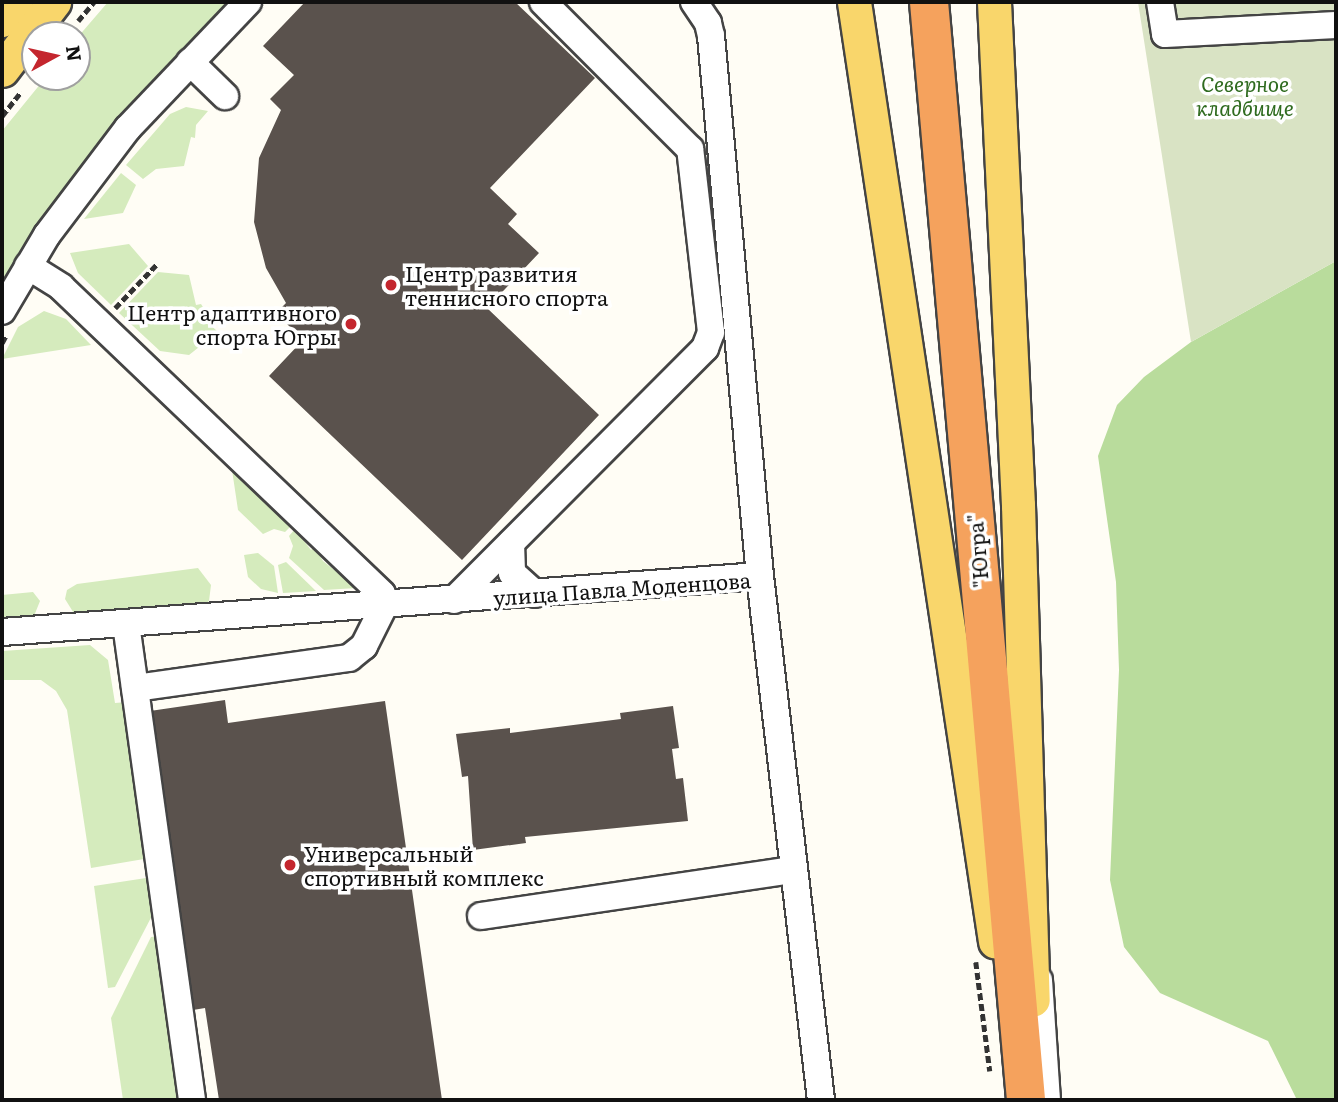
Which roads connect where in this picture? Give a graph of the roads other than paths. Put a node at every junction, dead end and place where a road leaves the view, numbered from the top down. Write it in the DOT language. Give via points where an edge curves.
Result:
graph roads {
  1 [pos="16,2"];
  2 [pos="54,2"];
  3 [pos="74,2"];
  4 [pos="248,2"];
  5 [pos="543,2"];
  6 [pos="694,2"];
  7 [pos="854,2"];
  8 [pos="929,2"];
  9 [pos="994,2"];
  10 [pos="1160,2"];
  11 [pos="2,20"];
  12 [pos="58,21"];
  13 [pos="1336,25"];
  14 [pos="190,62"];
  15 [pos="21,63"];
  16 [pos="2,70"];
  17 [pos="2,85"];
  18 [pos="225,96"];
  19 [pos="28,266"];
  20 [pos="2,311"];
  21 [pos="511,542"];
  22 [pos="760,576"];
  23 [pos="535,594"];
  24 [pos="453,600"];
  25 [pos="384,606"];
  26 [pos="126,624"];
  27 [pos="2,632"];
  28 [pos="135,688"];
  29 [pos="794,870"];
  30 [pos="1031,882"];
  31 [pos="481,916"];
  32 [pos="192,1100"];
  33 [pos="821,1100"];
  34 [pos="1018,1100"];
  35 [pos="1026,1100"];
  36 [pos="1035,1100"];
  37 [pos="1047,1100"];
  1 -- 11 [label="main road"];
  2 -- 16 [label="main road"];
  3 -- 12 [label="main road"];
  4 -- 14 [label="street"];
  5 -- 21 [label="street" via="690,149 711,332 705,348"];
  6 -- 22 [label="street" via="711,36"];
  7 -- 34 [label="main road"];
  8 -- 35 [label="highway, \"Югра\""];
  9 -- 30 [label="main road"];
  10 -- 13 [label="street" via="1165,34"];
  14 -- 18 [label="street"];
  14 -- 19 [label="street" via="128,128"];
  15 -- 17 [label="main road"];
  19 -- 20 [label="street"];
  19 -- 25 [label="street" via="61,287 349,559 376,585"];
  21 -- 23 [label="street" via="512,573"];
  21 -- 24 [label="street"];
  22 -- 23 [label="street, улица Павла Моденцова"];
  22 -- 29 [label="street, улица Павла Моденцова"];
  23 -- 24 [label="street, улица Павла Моденцова"];
  24 -- 25 [label="street, улица Павла Моденцова"];
  25 -- 26 [label="street, улица Павла Моденцова"];
  25 -- 28 [label="street" via="364,646 349,658"];
  26 -- 27 [label="street, улица Павла Моденцова"];
  26 -- 28 [label="street"];
  28 -- 32 [label="street"];
  29 -- 31 [label="street"];
  29 -- 33 [label="street, улица Павла Моденцова"];
  30 -- 36 [label="main road"];
  30 -- 37 [label="street"];
}
